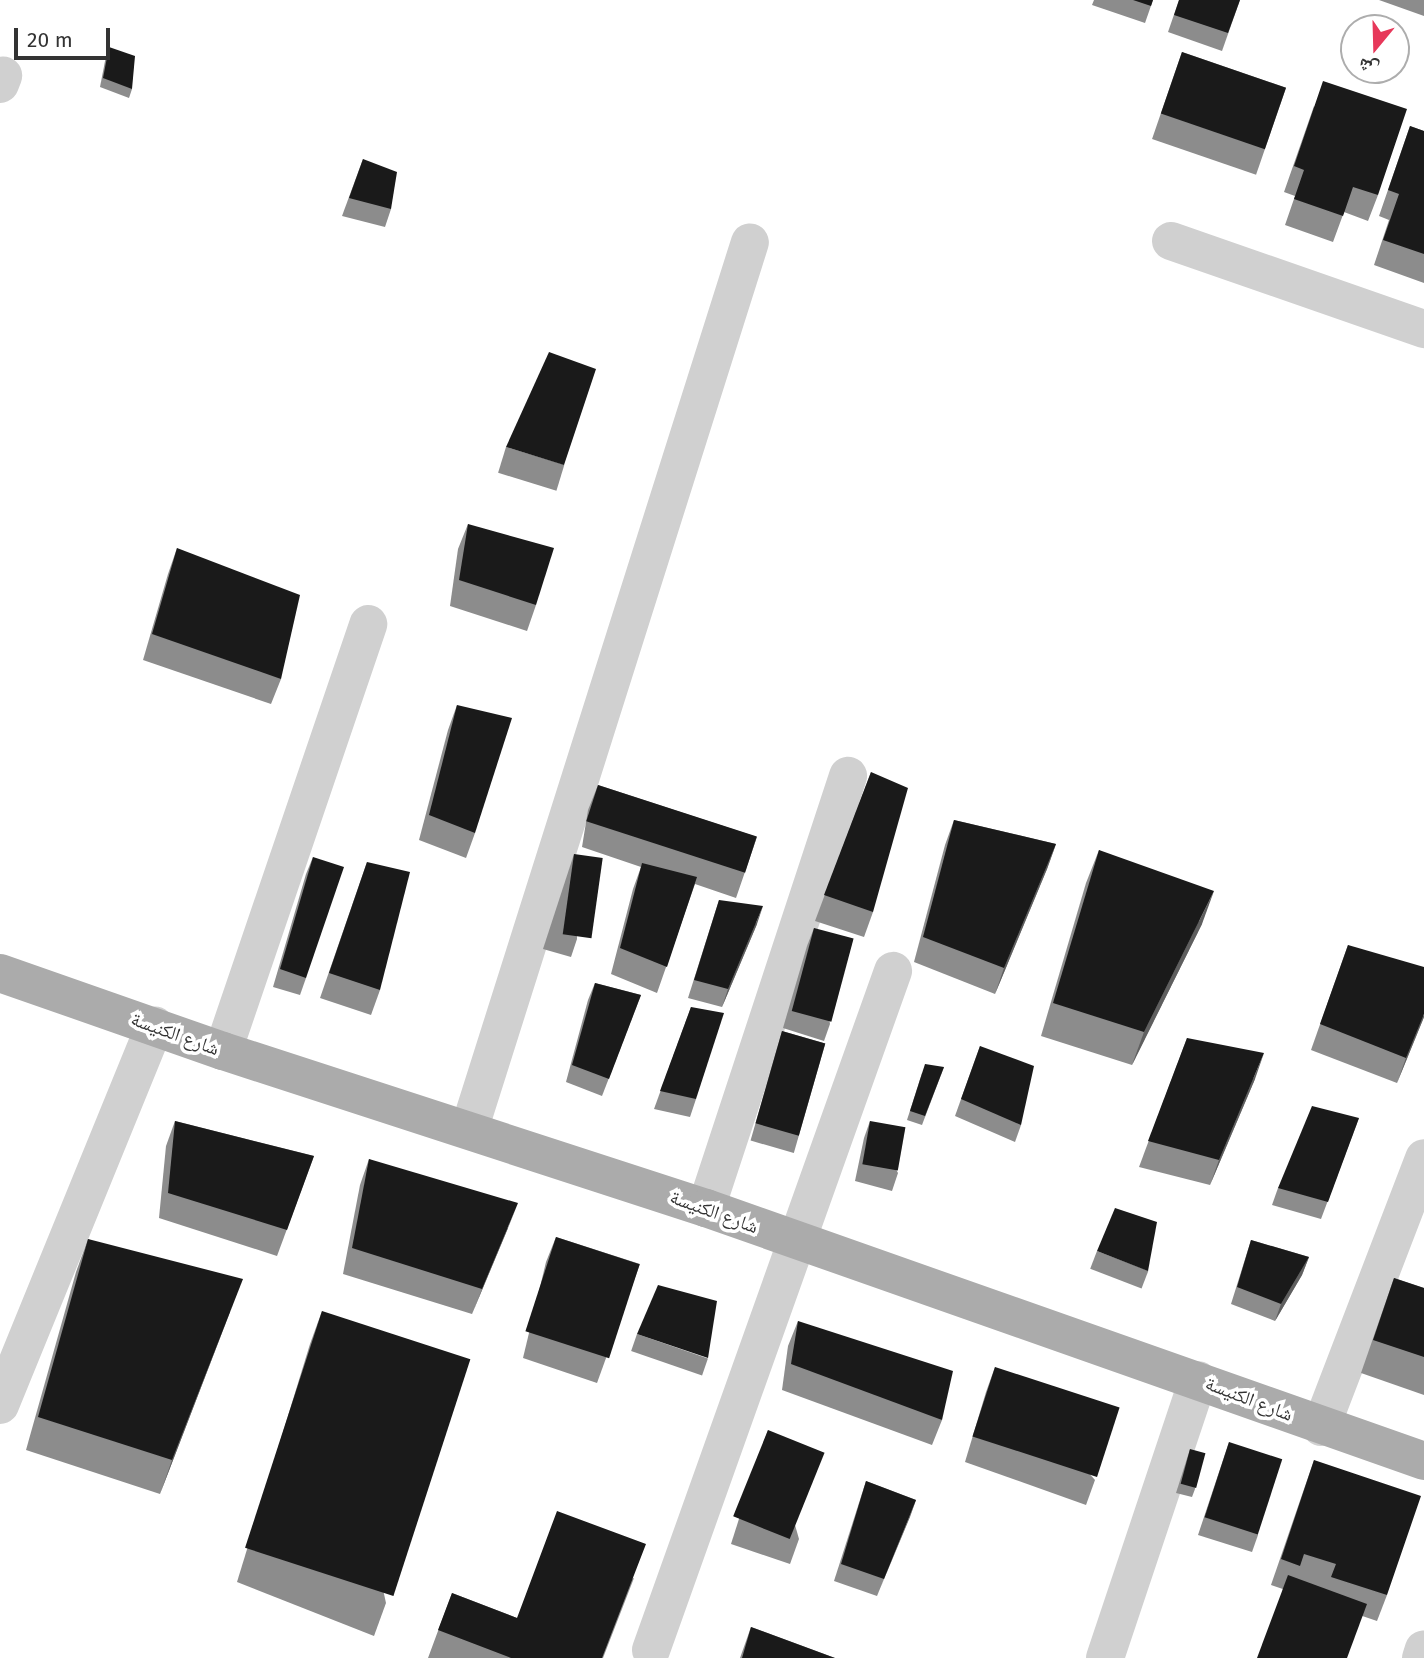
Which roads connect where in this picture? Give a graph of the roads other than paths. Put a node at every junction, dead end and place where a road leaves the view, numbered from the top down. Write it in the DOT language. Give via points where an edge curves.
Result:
graph roads {
  1 [pos="1171,241"];
  2 [pos="750,242"];
  3 [pos="1424,329"];
  4 [pos="368,624"];
  5 [pos="848,776"];
  6 [pos="893,971"];
  7 [pos="0,973"];
  8 [pos="155,1025"];
  9 [pos="223,1051"];
  10 [pos="469,1130"];
  11 [pos="1424,1158"];
  12 [pos="706,1208"];
  13 [pos="797,1242"];
  14 [pos="1198,1380"];
  15 [pos="0,1405"];
  16 [pos="1321,1427"];
  17 [pos="1424,1461"];
  18 [pos="651,1650"];
  19 [pos="1105,1658"];
  1 -- 3 [label="street"];
  2 -- 10 [label="street"];
  4 -- 9 [label="street"];
  5 -- 12 [label="street"];
  6 -- 13 [label="street"];
  7 -- 8 [label="main road, شارع الكنيسة"];
  8 -- 9 [label="main road, شارع الكنيسة"];
  8 -- 15 [label="street"];
  9 -- 10 [label="main road, شارع الكنيسة"];
  10 -- 12 [label="main road, شارع الكنيسة"];
  11 -- 16 [label="street"];
  12 -- 13 [label="main road, شارع الكنيسة"];
  13 -- 14 [label="main road, شارع الكنيسة"];
  13 -- 18 [label="street"];
  14 -- 16 [label="main road, شارع الكنيسة"];
  14 -- 19 [label="street"];
  16 -- 17 [label="main road, شارع الكنيسة"];
}
